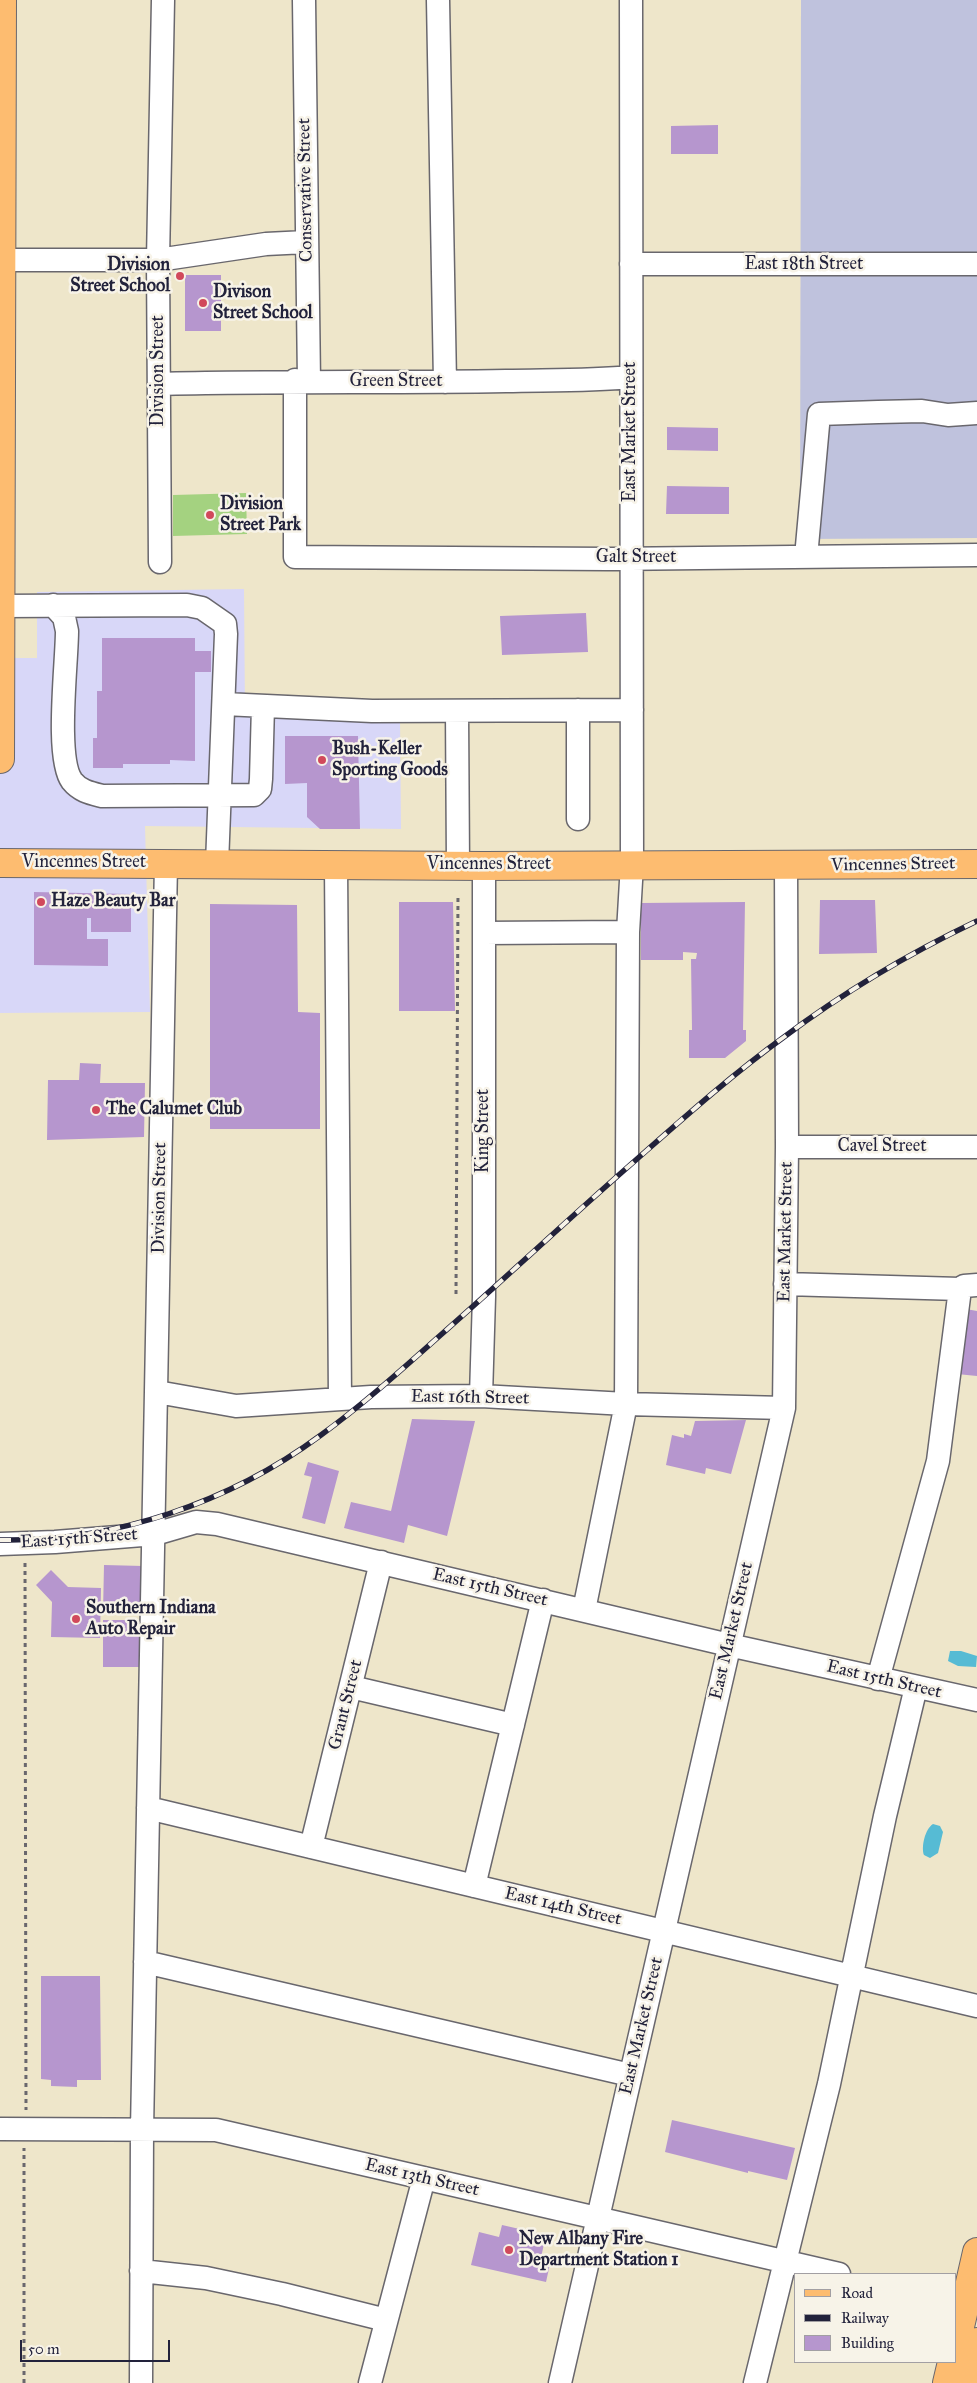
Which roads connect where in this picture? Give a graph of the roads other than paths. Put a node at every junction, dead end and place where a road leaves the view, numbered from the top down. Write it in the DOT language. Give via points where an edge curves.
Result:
graph roads {
  1 [pos="2,0"];
  2 [pos="163,0"];
  3 [pos="304,0"];
  4 [pos="438,0"];
  5 [pos="631,0"];
  6 [pos="306,242"];
  7 [pos="0,260"];
  8 [pos="158,260"];
  9 [pos="631,264"];
  10 [pos="977,264"];
  11 [pos="631,377"];
  12 [pos="302,381"];
  13 [pos="444,382"];
  14 [pos="160,384"];
  15 [pos="977,413"];
  16 [pos="977,554"];
  17 [pos="296,557"];
  18 [pos="806,557"];
  19 [pos="632,559"];
  20 [pos="160,562"];
  21 [pos="1,606"];
  22 [pos="53,606"];
  23 [pos="0,688"];
  24 [pos="224,704"];
  25 [pos="263,706"];
  26 [pos="457,710"];
  27 [pos="578,710"];
  28 [pos="632,710"];
  29 [pos="0,759"];
  30 [pos="220,794"];
  31 [pos="578,819"];
  32 [pos="0,863"];
  33 [pos="166,863"];
  34 [pos="217,864"];
  35 [pos="632,864"];
  36 [pos="977,864"];
  37 [pos="336,865"];
  38 [pos="471,866"];
  39 [pos="786,866"];
  40 [pos="628,932"];
  41 [pos="484,933"];
  42 [pos="787,1147"];
  43 [pos="977,1147"];
  44 [pos="785,1284"];
  45 [pos="968,1287"];
  46 [pos="157,1392"];
  47 [pos="481,1396"];
  48 [pos="340,1398"];
  49 [pos="626,1404"];
  50 [pos="784,1408"];
  51 [pos="155,1534"];
  52 [pos="0,1544"];
  53 [pos="382,1562"];
  54 [pos="542,1600"];
  55 [pos="584,1610"];
  56 [pos="729,1645"];
  57 [pos="878,1679"];
  58 [pos="351,1687"];
  59 [pos="916,1687"];
  60 [pos="977,1700"];
  61 [pos="514,1725"];
  62 [pos="148,1808"];
  63 [pos="311,1847"];
  64 [pos="474,1886"];
  65 [pos="663,1931"];
  66 [pos="145,1962"];
  67 [pos="852,1976"];
  68 [pos="977,2006"];
  69 [pos="630,2075"];
  70 [pos="0,2129"];
  71 [pos="142,2130"];
  72 [pos="424,2178"];
  73 [pos="598,2218"];
  74 [pos="977,2252"];
  75 [pos="784,2262"];
  76 [pos="141,2271"];
  77 [pos="834,2273"];
  78 [pos="966,2304"];
  79 [pos="386,2320"];
  80 [pos="957,2340"];
  81 [pos="977,2342"];
  82 [pos="952,2363"];
  83 [pos="141,2383"];
  84 [pos="370,2383"];
  85 [pos="560,2383"];
  86 [pos="755,2383"];
  87 [pos="947,2383"];
  88 [pos="968,2383"];
  1 -- 7 [label="main road"];
  2 -- 8 [label="street, Division Street"];
  3 -- 6 [label="street, Conservative Street"];
  4 -- 13 [label="street"];
  5 -- 9 [label="street, East Market Street"];
  6 -- 8 [label="street" via="266,244"];
  6 -- 12 [label="street, Conservative Street"];
  7 -- 8 [label="street"];
  7 -- 21 [label="main road"];
  8 -- 14 [label="street, Division Street"];
  9 -- 10 [label="street, East 18th Street"];
  9 -- 11 [label="street, East Market Street"];
  11 -- 13 [label="street, Green Street" via="588,381"];
  11 -- 19 [label="street, East Market Street"];
  12 -- 13 [label="street, Green Street"];
  12 -- 14 [label="street, Green Street"];
  12 -- 17 [label="street, Conservative Street"];
  14 -- 20 [label="street, Division Street"];
  15 -- 18 [label="street" via="819,414"];
  16 -- 18 [label="street, Galt Street"];
  17 -- 19 [label="street, Galt Street"];
  18 -- 19 [label="street, Galt Street"];
  19 -- 28 [label="street, East Market Street"];
  21 -- 22 [label="street"];
  21 -- 23 [label="main road"];
  22 -- 24 [label="street" via="188,605 209,612 225,624"];
  22 -- 30 [label="street" via="64,617 67,631 64,757 70,779 79,789 102,796"];
  23 -- 29 [label="main road"];
  24 -- 25 [label="street"];
  24 -- 30 [label="street"];
  25 -- 26 [label="street" via="372,711"];
  25 -- 30 [label="street" via="260,789 254,795"];
  26 -- 27 [label="street"];
  26 -- 38 [label="street, King Street"];
  27 -- 28 [label="street"];
  27 -- 31 [label="street"];
  28 -- 35 [label="street, East Market Street"];
  30 -- 34 [label="street"];
  32 -- 33 [label="main road, Vincennes Street"];
  33 -- 34 [label="main road, Vincennes Street"];
  33 -- 46 [label="street, Division Street"];
  34 -- 37 [label="main road, Vincennes Street"];
  35 -- 38 [label="main road, Vincennes Street"];
  35 -- 39 [label="main road, Vincennes Street"];
  35 -- 40 [label="street, East Market Street"];
  36 -- 39 [label="main road, Vincennes Street"];
  37 -- 38 [label="main road, Vincennes Street"];
  37 -- 48 [label="street"];
  38 -- 41 [label="street, King Street"];
  39 -- 42 [label="street, East Market Street"];
  40 -- 41 [label="street"];
  40 -- 49 [label="street, East Market Street"];
  41 -- 47 [label="street, King Street"];
  42 -- 43 [label="street, Cavel Street"];
  42 -- 44 [label="street, East Market Street"];
  44 -- 45 [label="street"];
  44 -- 50 [label="street, East Market Street"];
  45 -- 57 [label="street" via="938,1461"];
  46 -- 48 [label="street, East 16th Street" via="236,1406"];
  46 -- 51 [label="street, Division Street"];
  47 -- 48 [label="street, East 16th Street"];
  47 -- 49 [label="street, East 16th Street"];
  49 -- 50 [label="street, East 16th Street"];
  49 -- 55 [label="street, East Market Street"];
  50 -- 56 [label="street, East Market Street"];
  51 -- 52 [label="street, East 15th Street"];
  51 -- 53 [label="street, East 15th Street" via="196,1522 217,1524"];
  51 -- 62 [label="street, Division Street"];
  53 -- 54 [label="street, East 15th Street"];
  53 -- 58 [label="street, Grant Street"];
  54 -- 55 [label="street, East 15th Street"];
  54 -- 61 [label="street"];
  55 -- 56 [label="street, East 15th Street"];
  56 -- 57 [label="street, East 15th Street"];
  56 -- 65 [label="street, East Market Street"];
  57 -- 59 [label="street, East 15th Street"];
  58 -- 61 [label="street"];
  58 -- 63 [label="street, Grant Street"];
  59 -- 60 [label="street, East 15th Street"];
  59 -- 67 [label="street"];
  61 -- 64 [label="street"];
  62 -- 63 [label="street, East 14th Street"];
  62 -- 66 [label="street, Division Street"];
  63 -- 64 [label="street, East 14th Street"];
  64 -- 65 [label="street, East 14th Street"];
  65 -- 67 [label="street, East 14th Street"];
  65 -- 69 [label="street, East Market Street"];
  66 -- 69 [label="street"];
  66 -- 71 [label="street, Division Street"];
  67 -- 68 [label="street, East 14th Street"];
  67 -- 75 [label="street" via="829,2084"];
  69 -- 73 [label="street, East Market Street"];
  70 -- 71 [label="street, East 13th Street"];
  71 -- 72 [label="street, East 13th Street" via="216,2130"];
  71 -- 76 [label="street, Division Street"];
  72 -- 73 [label="street, East 13th Street"];
  72 -- 79 [label="street"];
  73 -- 75 [label="street, East 13th Street"];
  73 -- 85 [label="street, East Market Street"];
  74 -- 78 [label="main road"];
  75 -- 77 [label="street, East 13th Street"];
  75 -- 86 [label="street"];
  76 -- 79 [label="street" via="206,2278"];
  76 -- 83 [label="street, Division Street"];
  78 -- 80 [label="main road"];
  79 -- 84 [label="street"];
  81 -- 88 [label="main road"];
  82 -- 87 [label="main road"];
}
